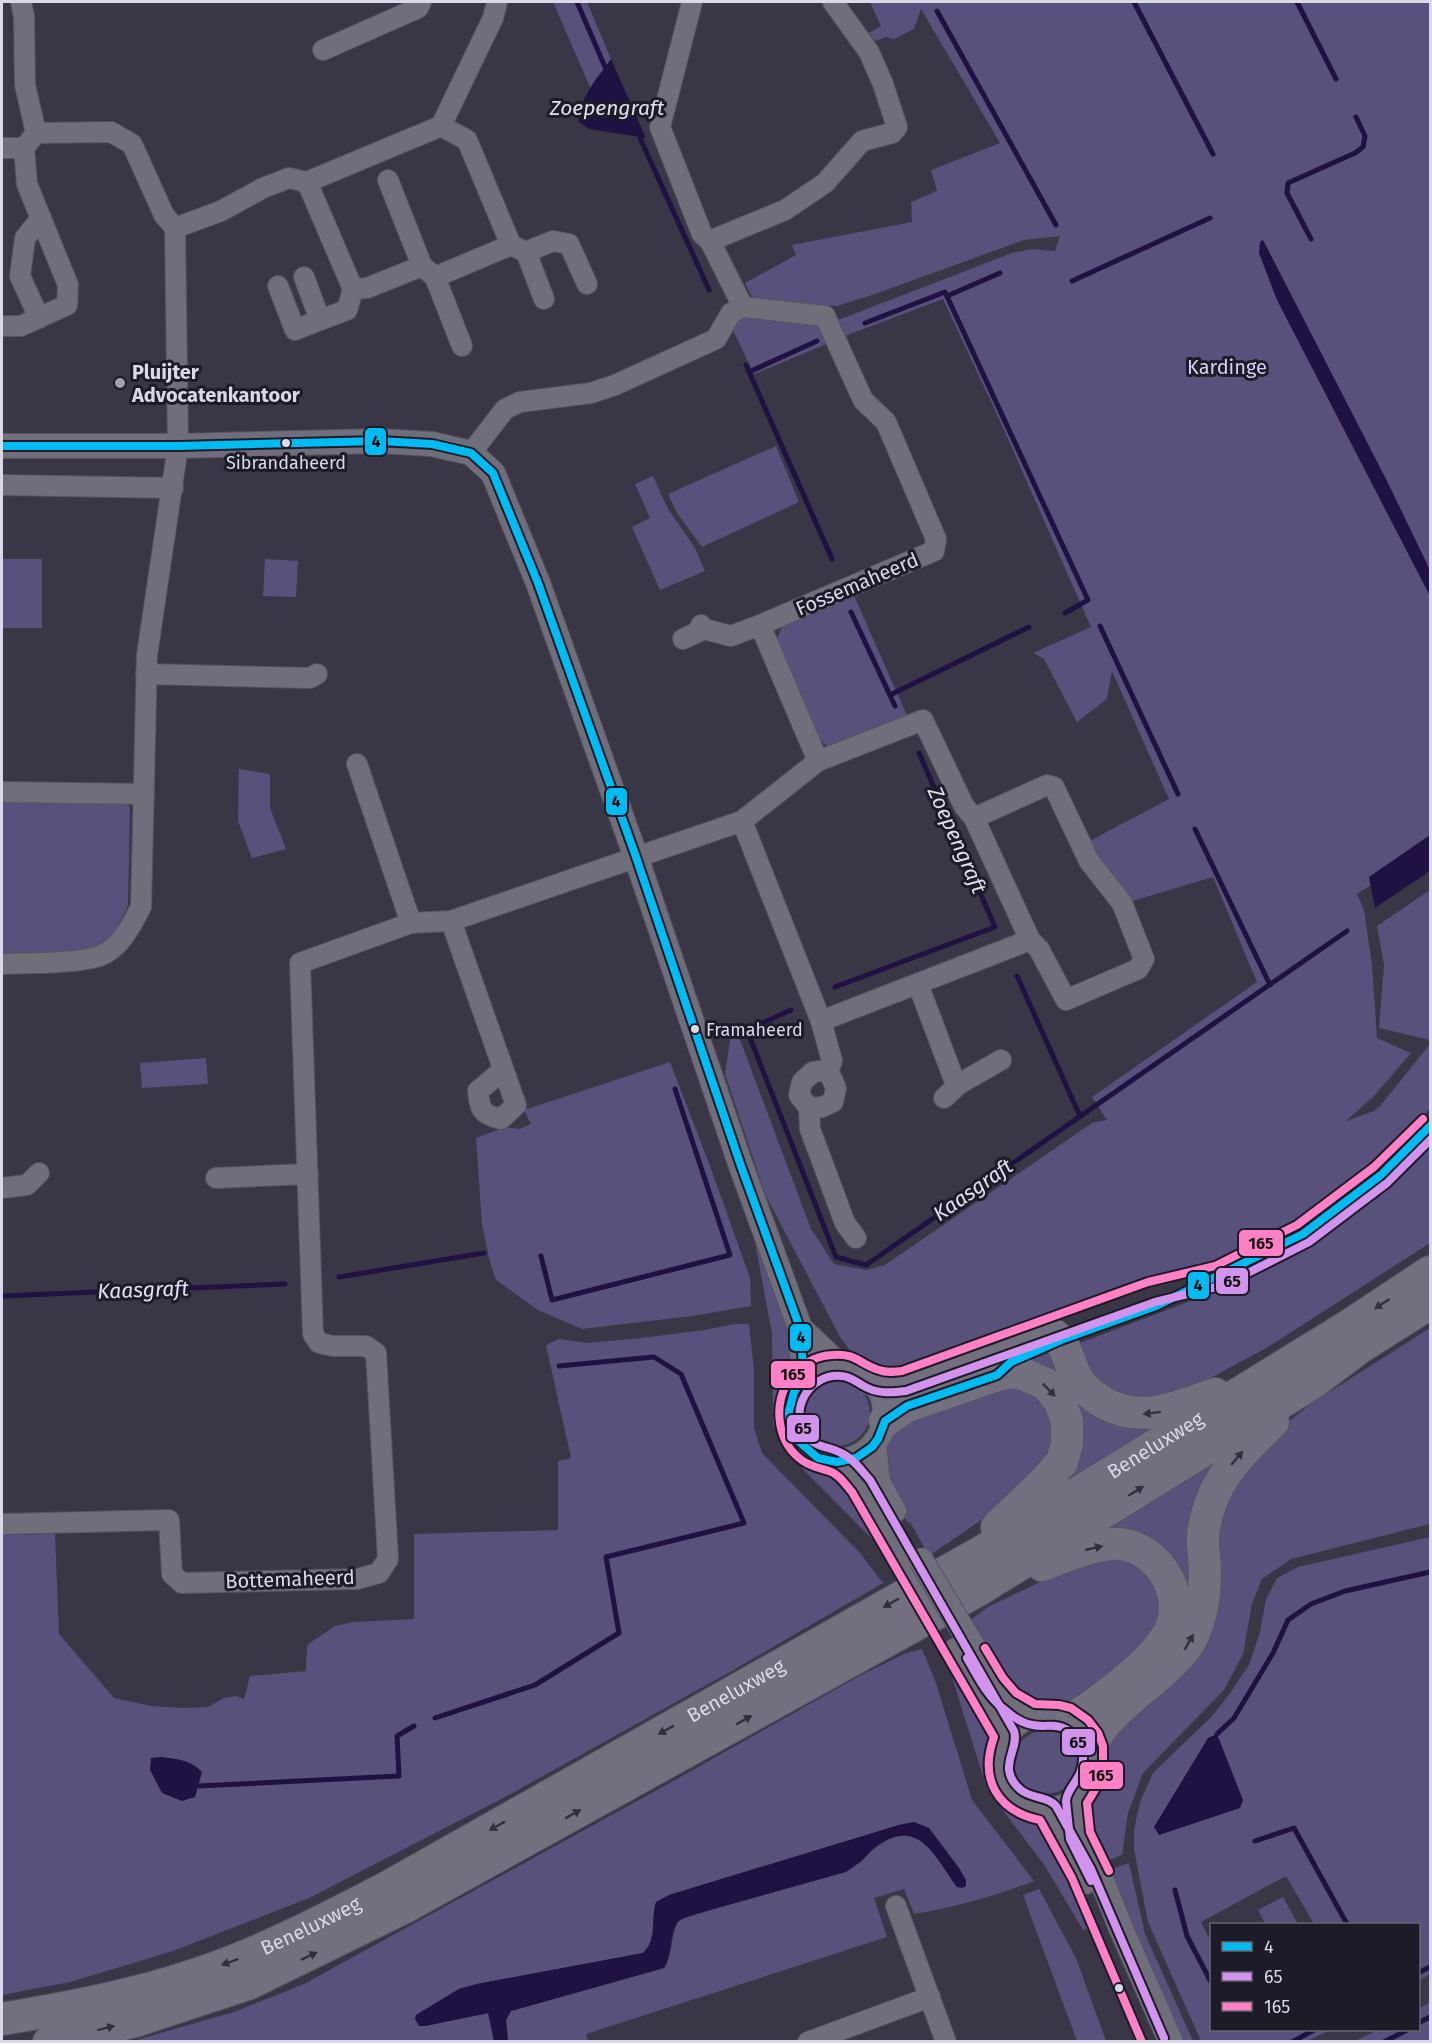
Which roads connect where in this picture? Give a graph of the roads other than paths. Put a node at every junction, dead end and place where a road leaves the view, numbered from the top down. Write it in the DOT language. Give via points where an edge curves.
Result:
graph roads {
  1 [pos="21,2"];
  2 [pos="421,2"];
  3 [pos="497,2"];
  4 [pos="692,2"];
  5 [pos="833,2"];
  6 [pos="323,50"];
  7 [pos="441,126"];
  8 [pos="30,140"];
  9 [pos="2,148"];
  10 [pos="388,180"];
  11 [pos="307,182"];
  12 [pos="41,218"];
  13 [pos="175,228"];
  14 [pos="710,242"];
  15 [pos="519,249"];
  16 [pos="428,271"];
  17 [pos="304,277"];
  18 [pos="586,284"];
  19 [pos="278,286"];
  20 [pos="353,289"];
  21 [pos="544,299"];
  22 [pos="743,307"];
  23 [pos="39,318"];
  24 [pos="320,320"];
  25 [pos="2,326"];
  26 [pos="462,346"];
  27 [pos="2,446"];
  28 [pos="178,447"];
  29 [pos="471,453"];
  30 [pos="2,484"];
  31 [pos="172,488"];
  32 [pos="760,626"];
  33 [pos="682,639"];
  34 [pos="146,674"];
  35 [pos="317,674"];
  36 [pos="818,761"];
  37 [pos="357,764"];
  38 [pos="2,792"];
  39 [pos="144,794"];
  40 [pos="974,818"];
  41 [pos="742,821"];
  42 [pos="636,857"];
  43 [pos="452,921"];
  44 [pos="411,923"];
  45 [pos="1030,940"];
  46 [pos="2,964"];
  47 [pos="918,984"];
  48 [pos="821,1021"];
  49 [pos="1001,1060"];
  50 [pos="503,1070"];
  51 [pos="828,1070"];
  52 [pos="959,1084"];
  53 [pos="944,1098"];
  54 [pos="809,1108"];
  55 [pos="39,1173"];
  56 [pos="308,1174"];
  57 [pos="216,1178"];
  58 [pos="2,1188"];
  59 [pos="856,1238"];
  60 [pos="1431,1272"];
  61 [pos="1431,1303"];
  62 [pos="800,1328"];
  63 [pos="839,1365"];
  64 [pos="1268,1376"];
  65 [pos="804,1378"];
  66 [pos="871,1379"];
  67 [pos="1314,1382"];
  68 [pos="879,1432"];
  69 [pos="837,1462"];
  70 [pos="2,1524"];
  71 [pos="914,1564"];
  72 [pos="960,1564"];
  73 [pos="980,1589"];
  74 [pos="954,1631"];
  75 [pos="1033,1715"];
  76 [pos="1071,1720"];
  77 [pos="1005,1736"];
  78 [pos="1091,1744"];
  79 [pos="1076,1800"];
  80 [pos="1047,1810"];
  81 [pos="896,1906"];
  82 [pos="930,1998"];
  83 [pos="2,2019"];
  84 [pos="49,2042"];
  85 [pos="808,2042"];
  86 [pos="946,2042"];
  87 [pos="1154,2042"];
  88 [pos="1172,2042"];
  1 -- 8 [label="street"];
  2 -- 6 [label="street" via="418,8"];
  3 -- 7 [label="street"];
  4 -- 14 [label="street" via="660,127 702,234"];
  5 -- 14 [label="street" via="869,52 897,127 892,133 862,141 825,183 786,210"];
  7 -- 11 [label="street"];
  7 -- 15 [label="street" via="467,140"];
  8 -- 9 [label="street"];
  8 -- 12 [label="street" via="27,184"];
  8 -- 13 [label="street" via="111,132 132,144 164,215"];
  10 -- 16 [label="street"];
  11 -- 13 [label="street" via="289,178"];
  11 -- 20 [label="street"];
  12 -- 23 [label="street" via="25,238 20,276"];
  12 -- 23 [label="street" via="68,285 67,305"];
  13 -- 28 [label="street"];
  14 -- 22 [label="street"];
  15 -- 16 [label="street"];
  15 -- 18 [label="street" via="553,242 569,244"];
  15 -- 21 [label="street"];
  16 -- 20 [label="street"];
  16 -- 26 [label="street"];
  17 -- 24 [label="street"];
  19 -- 24 [label="street" via="295,330"];
  20 -- 24 [label="street" via="347,310"];
  22 -- 29 [label="street" via="731,313 716,339 615,385 591,393 520,402 505,409"];
  22 -- 32 [label="street, Fossemaheerd" via="825,316 863,400 886,422 936,539 934,551"];
  23 -- 25 [label="street" via="21,326"];
  27 -- 28 [label="street"];
  28 -- 29 [label="street" via="380,441 432,444"];
  28 -- 31 [label="street"];
  29 -- 42 [label="street" via="493,473 538,583"];
  30 -- 31 [label="street"];
  31 -- 34 [label="street"];
  32 -- 33 [label="street, Fossemaheerd" via="731,636 702,627"];
  32 -- 36 [label="street"];
  34 -- 35 [label="street" via="310,678"];
  34 -- 39 [label="street"];
  36 -- 40 [label="street" via="922,720 964,806"];
  36 -- 41 [label="street"];
  37 -- 44 [label="street"];
  38 -- 39 [label="street"];
  39 -- 46 [label="street" via="141,907 126,935 105,954 89,959"];
  40 -- 45 [label="street"];
  40 -- 45 [label="street" via="1047,785 1054,787 1089,861 1122,903 1144,959 1138,969 1066,1000 1039,949"];
  41 -- 42 [label="street"];
  41 -- 48 [label="street"];
  42 -- 43 [label="street"];
  42 -- 62 [label="street"];
  43 -- 44 [label="street"];
  43 -- 50 [label="street"];
  44 -- 56 [label="street" via="300,963"];
  45 -- 47 [label="street"];
  47 -- 48 [label="street"];
  47 -- 52 [label="street"];
  48 -- 51 [label="street" via="832,1061"];
  49 -- 52 [label="street"];
  51 -- 54 [label="street" via="836,1088 833,1102"];
  51 -- 54 [label="street" via="813,1072 802,1082 799,1095"];
  52 -- 53 [label="street"];
  54 -- 59 [label="street" via="810,1129 845,1223"];
  55 -- 58 [label="street" via="27,1185"];
  56 -- 57 [label="street"];
  56 -- 70 [label="street, Bottemaheerd" via="313,1334 319,1343 366,1346 376,1353 388,1558 379,1573 357,1579 182,1583 172,1574 169,1520"];
  60 -- 64 [label="highway, Beneluxweg, one-way"];
  61 -- 67 [label="highway, Beneluxweg"];
  62 -- 63 [label="street"];
  62 -- 65 [label="street"];
  63 -- 65 [label="street" via="823,1367"];
  63 -- 66 [label="street" via="852,1367"];
  64 -- 66 [label="highway, one-way" via="1156,1413 1126,1412 1087,1390 1077,1379 1061,1340 1044,1331 904,1381"];
  64 -- 72 [label="highway, Beneluxweg"];
  65 -- 69 [label="street" via="790,1401 792,1430 809,1453"];
  66 -- 68 [label="street" via="884,1401"];
  73 -- 67 [label="highway, Beneluxweg, one-way"];
  78 -- 67 [label="highway, one-way" via="1107,1721 1183,1652 1193,1636 1202,1608 1203,1537 1210,1503 1222,1477 1238,1455"];
  68 -- 69 [label="street" via="865,1453"];
  68 -- 71 [label="street" via="875,1469 878,1482"];
  68 -- 72 [label="highway, one-way" via="907,1406 1011,1372 1046,1384 1060,1402 1067,1421 1062,1462"];
  69 -- 71 [label="street" via="861,1486"];
  71 -- 74 [label="street"];
  72 -- 83 [label="highway, Beneluxweg, one-way" via="308,1928 234,1960 137,1992"];
  73 -- 76 [label="highway, one-way" via="1077,1552 1113,1544 1147,1554 1163,1569 1175,1606 1171,1630 1157,1651 1101,1700"];
  84 -- 73 [label="highway, Beneluxweg, one-way" via="135,2020 250,1983 325,1948"];
  74 -- 75 [label="street" via="1006,1699"];
  74 -- 77 [label="street"];
  75 -- 76 [label="street" via="1053,1714"];
  75 -- 77 [label="street" via="1017,1723"];
  76 -- 78 [label="street"];
  77 -- 80 [label="street" via="997,1761 1004,1786 1022,1804"];
  78 -- 79 [label="street" via="1093,1775"];
  79 -- 80 [label="street"];
  79 -- 88 [label="street" via="1080,1835"];
  80 -- 87 [label="street" via="1081,1873"];
  81 -- 82 [label="street"];
  82 -- 85 [label="street"];
  82 -- 86 [label="street"];
}
